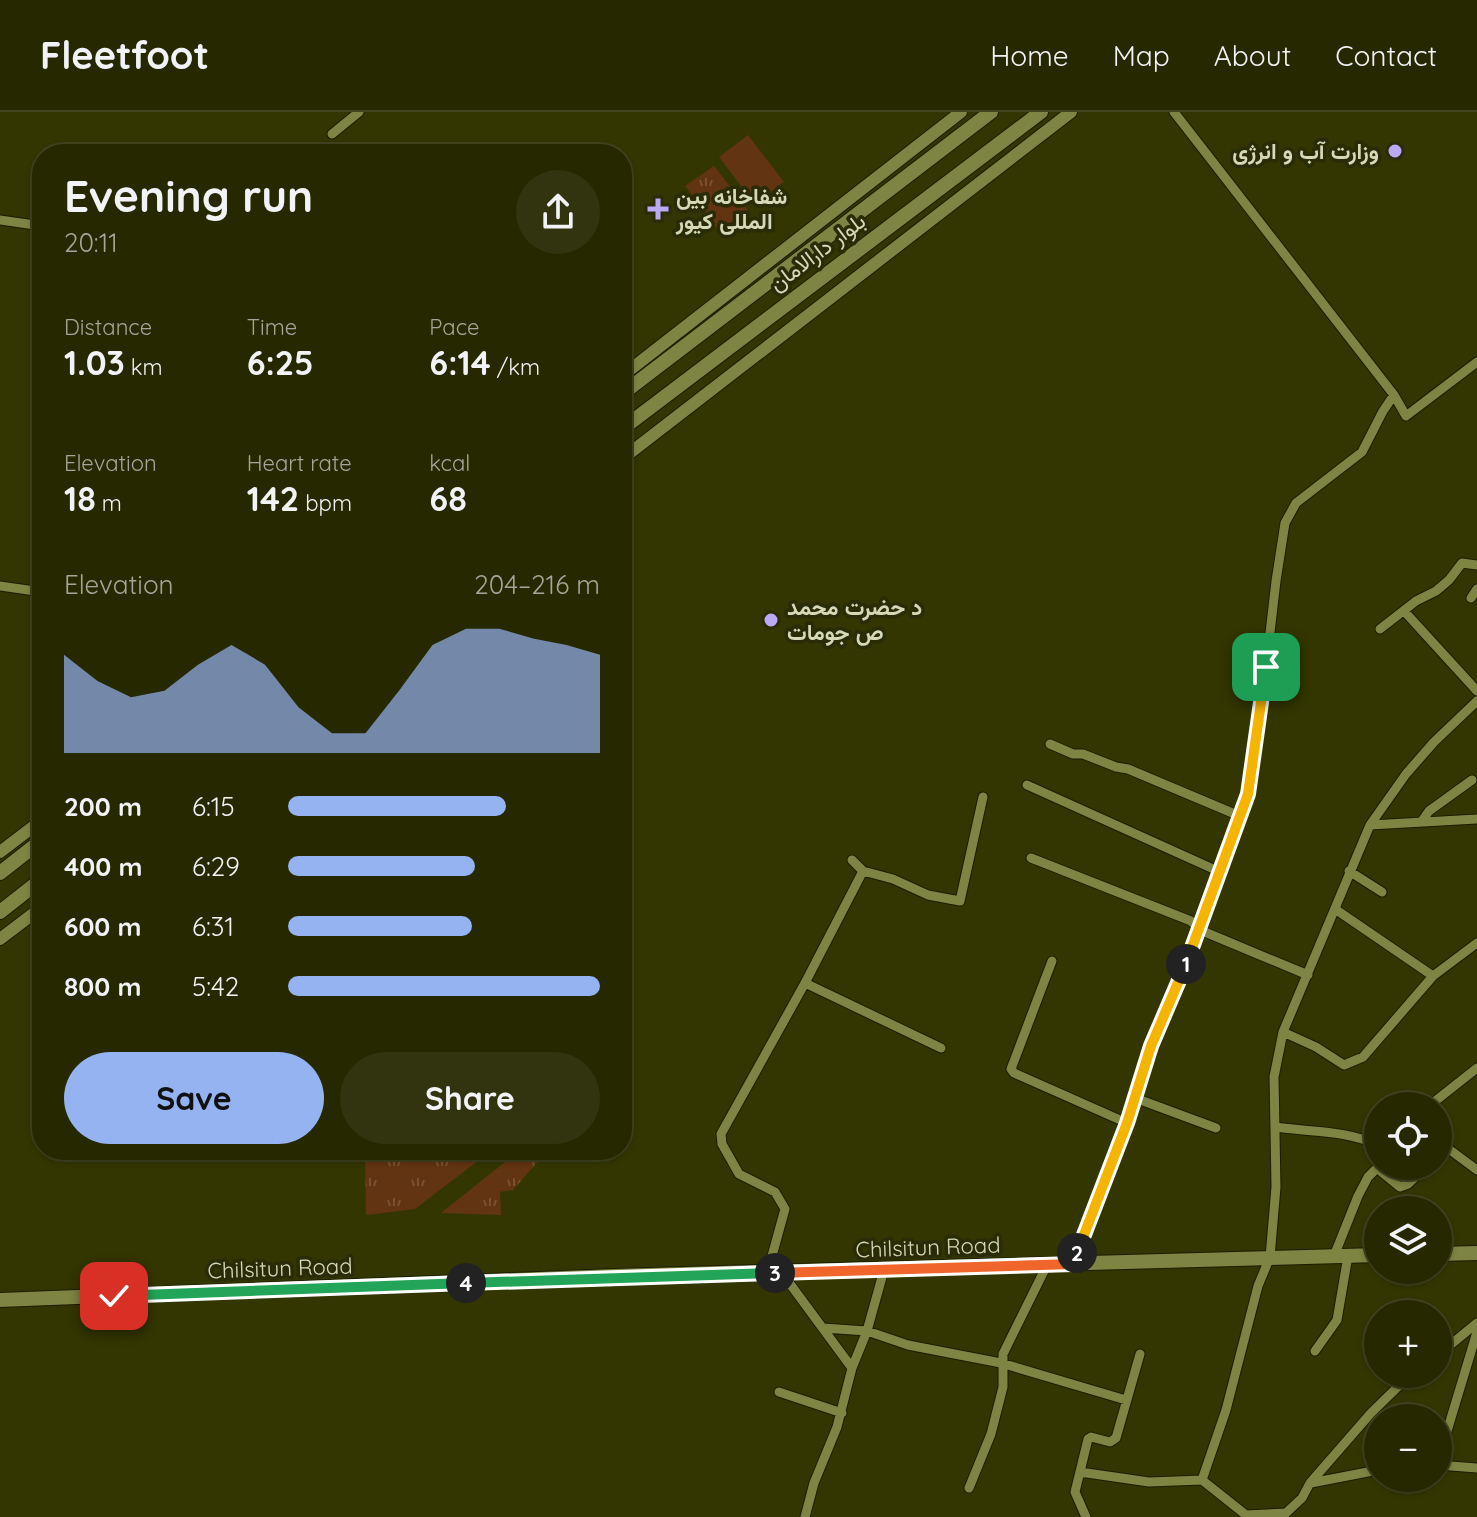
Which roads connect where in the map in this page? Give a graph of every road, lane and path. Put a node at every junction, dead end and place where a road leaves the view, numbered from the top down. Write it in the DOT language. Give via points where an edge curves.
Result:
graph roads {
  1 [pos="342,112"];
  2 [pos="359,112"];
  3 [pos="961,112"];
  4 [pos="991,112"];
  5 [pos="1041,112"];
  6 [pos="1071,112"];
  7 [pos="1174,112"];
  8 [pos="0,220"];
  9 [pos="32,225"];
  10 [pos="1477,362"];
  11 [pos="632,368"];
  12 [pos="632,386"];
  13 [pos="1394,395"];
  14 [pos="632,421"];
  15 [pos="632,451"];
  16 [pos="1477,565"];
  17 [pos="0,586"];
  18 [pos="32,591"];
  19 [pos="1404,611"];
  20 [pos="1380,629"];
  21 [pos="1477,691"];
  22 [pos="1477,701"];
  23 [pos="1050,744"];
  24 [pos="1472,780"];
  25 [pos="1027,785"];
  26 [pos="983,797"];
  27 [pos="1242,817"];
  28 [pos="1477,819"];
  29 [pos="1422,821"];
  30 [pos="1370,825"];
  31 [pos="32,828"];
  32 [pos="32,848"];
  33 [pos="0,852"];
  34 [pos="1031,858"];
  35 [pos="852,860"];
  36 [pos="863,871"];
  37 [pos="1349,871"];
  38 [pos="1220,872"];
  39 [pos="0,873"];
  40 [pos="32,887"];
  41 [pos="1382,892"];
  42 [pos="1335,909"];
  43 [pos="0,912"];
  44 [pos="32,915"];
  45 [pos="1200,930"];
  46 [pos="0,939"];
  47 [pos="1477,943"];
  48 [pos="1052,961"];
  49 [pos="1308,975"];
  50 [pos="1433,976"];
  51 [pos="805,983"];
  52 [pos="1283,1032"];
  53 [pos="941,1048"];
  54 [pos="1477,1068"];
  55 [pos="1447,1092"];
  56 [pos="1135,1098"];
  57 [pos="1127,1123"];
  58 [pos="1275,1127"];
  59 [pos="1216,1128"];
  60 [pos="1364,1139"];
  61 [pos="1452,1151"];
  62 [pos="1477,1170"];
  63 [pos="1366,1180"];
  64 [pos="1392,1180"];
  65 [pos="1412,1180"];
  66 [pos="1477,1253"];
  67 [pos="1452,1254"];
  68 [pos="1364,1255"];
  69 [pos="1341,1256"];
  70 [pos="1270,1257"];
  71 [pos="1073,1264"];
  72 [pos="1047,1265"];
  73 [pos="884,1270"];
  74 [pos="774,1273"];
  75 [pos="0,1300"];
  76 [pos="1477,1323"];
  77 [pos="823,1328"];
  78 [pos="867,1331"];
  79 [pos="1477,1332"];
  80 [pos="1452,1344"];
  81 [pos="1315,1351"];
  82 [pos="1140,1354"];
  83 [pos="1001,1363"];
  84 [pos="852,1368"];
  85 [pos="1397,1388"];
  86 [pos="779,1392"];
  87 [pos="1126,1400"];
  88 [pos="842,1413"];
  89 [pos="1452,1416"];
  90 [pos="1452,1465"];
  91 [pos="1477,1468"];
  92 [pos="1080,1472"];
  93 [pos="1364,1473"];
  94 [pos="1202,1480"];
  95 [pos="1310,1483"];
  96 [pos="969,1488"];
  97 [pos="1286,1515"];
  98 [pos="1245,1516"];
  99 [pos="805,1517"];
  100 [pos="1086,1517"];
  1 -- 2 [label="street" via="336,130"];
  3 -- 11 [label="street"];
  4 -- 12 [label="main road, بلوار دارالامان"];
  5 -- 14 [label="main road, بلوار دارالامان"];
  6 -- 15 [label="street"];
  7 -- 13 [label="street"];
  8 -- 9 [label="street"];
  10 -- 13 [label="street" via="1406,416"];
  13 -- 27 [label="street" via="1362,452 1296,503 1285,523 1256,753"];
  16 -- 19 [label="street" via="1462,563 1449,580"];
  17 -- 18 [label="street"];
  19 -- 20 [label="street"];
  19 -- 21 [label="street"];
  22 -- 30 [label="street" via="1406,774"];
  23 -- 27 [label="street" via="1128,769"];
  24 -- 29 [label="street"];
  25 -- 38 [label="street"];
  26 -- 36 [label="street" via="960,901"];
  27 -- 38 [label="street"];
  28 -- 29 [label="street"];
  29 -- 30 [label="street"];
  30 -- 37 [label="street"];
  31 -- 33 [label="street"];
  32 -- 39 [label="main road"];
  34 -- 45 [label="street" via="1191,921"];
  35 -- 36 [label="street"];
  36 -- 51 [label="street"];
  37 -- 41 [label="street"];
  37 -- 42 [label="street"];
  38 -- 45 [label="street"];
  40 -- 43 [label="main road"];
  42 -- 49 [label="street"];
  42 -- 50 [label="street"];
  44 -- 46 [label="street"];
  45 -- 49 [label="street"];
  45 -- 56 [label="street"];
  47 -- 50 [label="street"];
  48 -- 57 [label="street" via="1011,1069"];
  49 -- 52 [label="street"];
  50 -- 52 [label="street" via="1363,1057 1344,1065"];
  51 -- 53 [label="street"];
  51 -- 74 [label="street" via="721,1134 739,1174 775,1192 785,1209"];
  52 -- 58 [label="street" via="1274,1077"];
  54 -- 55 [label="street"];
  56 -- 57 [label="street"];
  56 -- 59 [label="street"];
  57 -- 71 [label="street"];
  58 -- 60 [label="street"];
  58 -- 70 [label="street"];
  61 -- 62 [label="street"];
  63 -- 69 [label="street"];
  64 -- 65 [label="street" via="1400,1187"];
  66 -- 67 [label="main road"];
  68 -- 69 [label="main road, Chilsitun Road"];
  69 -- 70 [label="main road, Chilsitun Road"];
  69 -- 81 [label="street" via="1337,1320"];
  70 -- 71 [label="main road, Chilsitun Road"];
  70 -- 94 [label="street"];
  71 -- 72 [label="main road, Chilsitun Road"];
  72 -- 73 [label="main road, Chilsitun Road"];
  72 -- 83 [label="street"];
  73 -- 74 [label="main road, Chilsitun Road"];
  73 -- 78 [label="street"];
  74 -- 75 [label="main road, Chilsitun Road"];
  74 -- 77 [label="street"];
  76 -- 80 [label="street"];
  77 -- 78 [label="street"];
  77 -- 84 [label="street"];
  78 -- 83 [label="street" via="908,1345"];
  78 -- 84 [label="street"];
  79 -- 89 [label="street"];
  82 -- 87 [label="street"];
  83 -- 87 [label="street"];
  83 -- 96 [label="street" via="1003,1387"];
  84 -- 88 [label="street"];
  85 -- 95 [label="street"];
  86 -- 88 [label="street"];
  87 -- 92 [label="street" via="1116,1438 1088,1439"];
  88 -- 99 [label="street"];
  90 -- 91 [label="street"];
  92 -- 94 [label="street" via="1149,1482"];
  92 -- 100 [label="street" via="1075,1492"];
  93 -- 95 [label="street"];
  94 -- 98 [label="street"];
  95 -- 97 [label="street"];
  97 -- 98 [label="street"];
}
